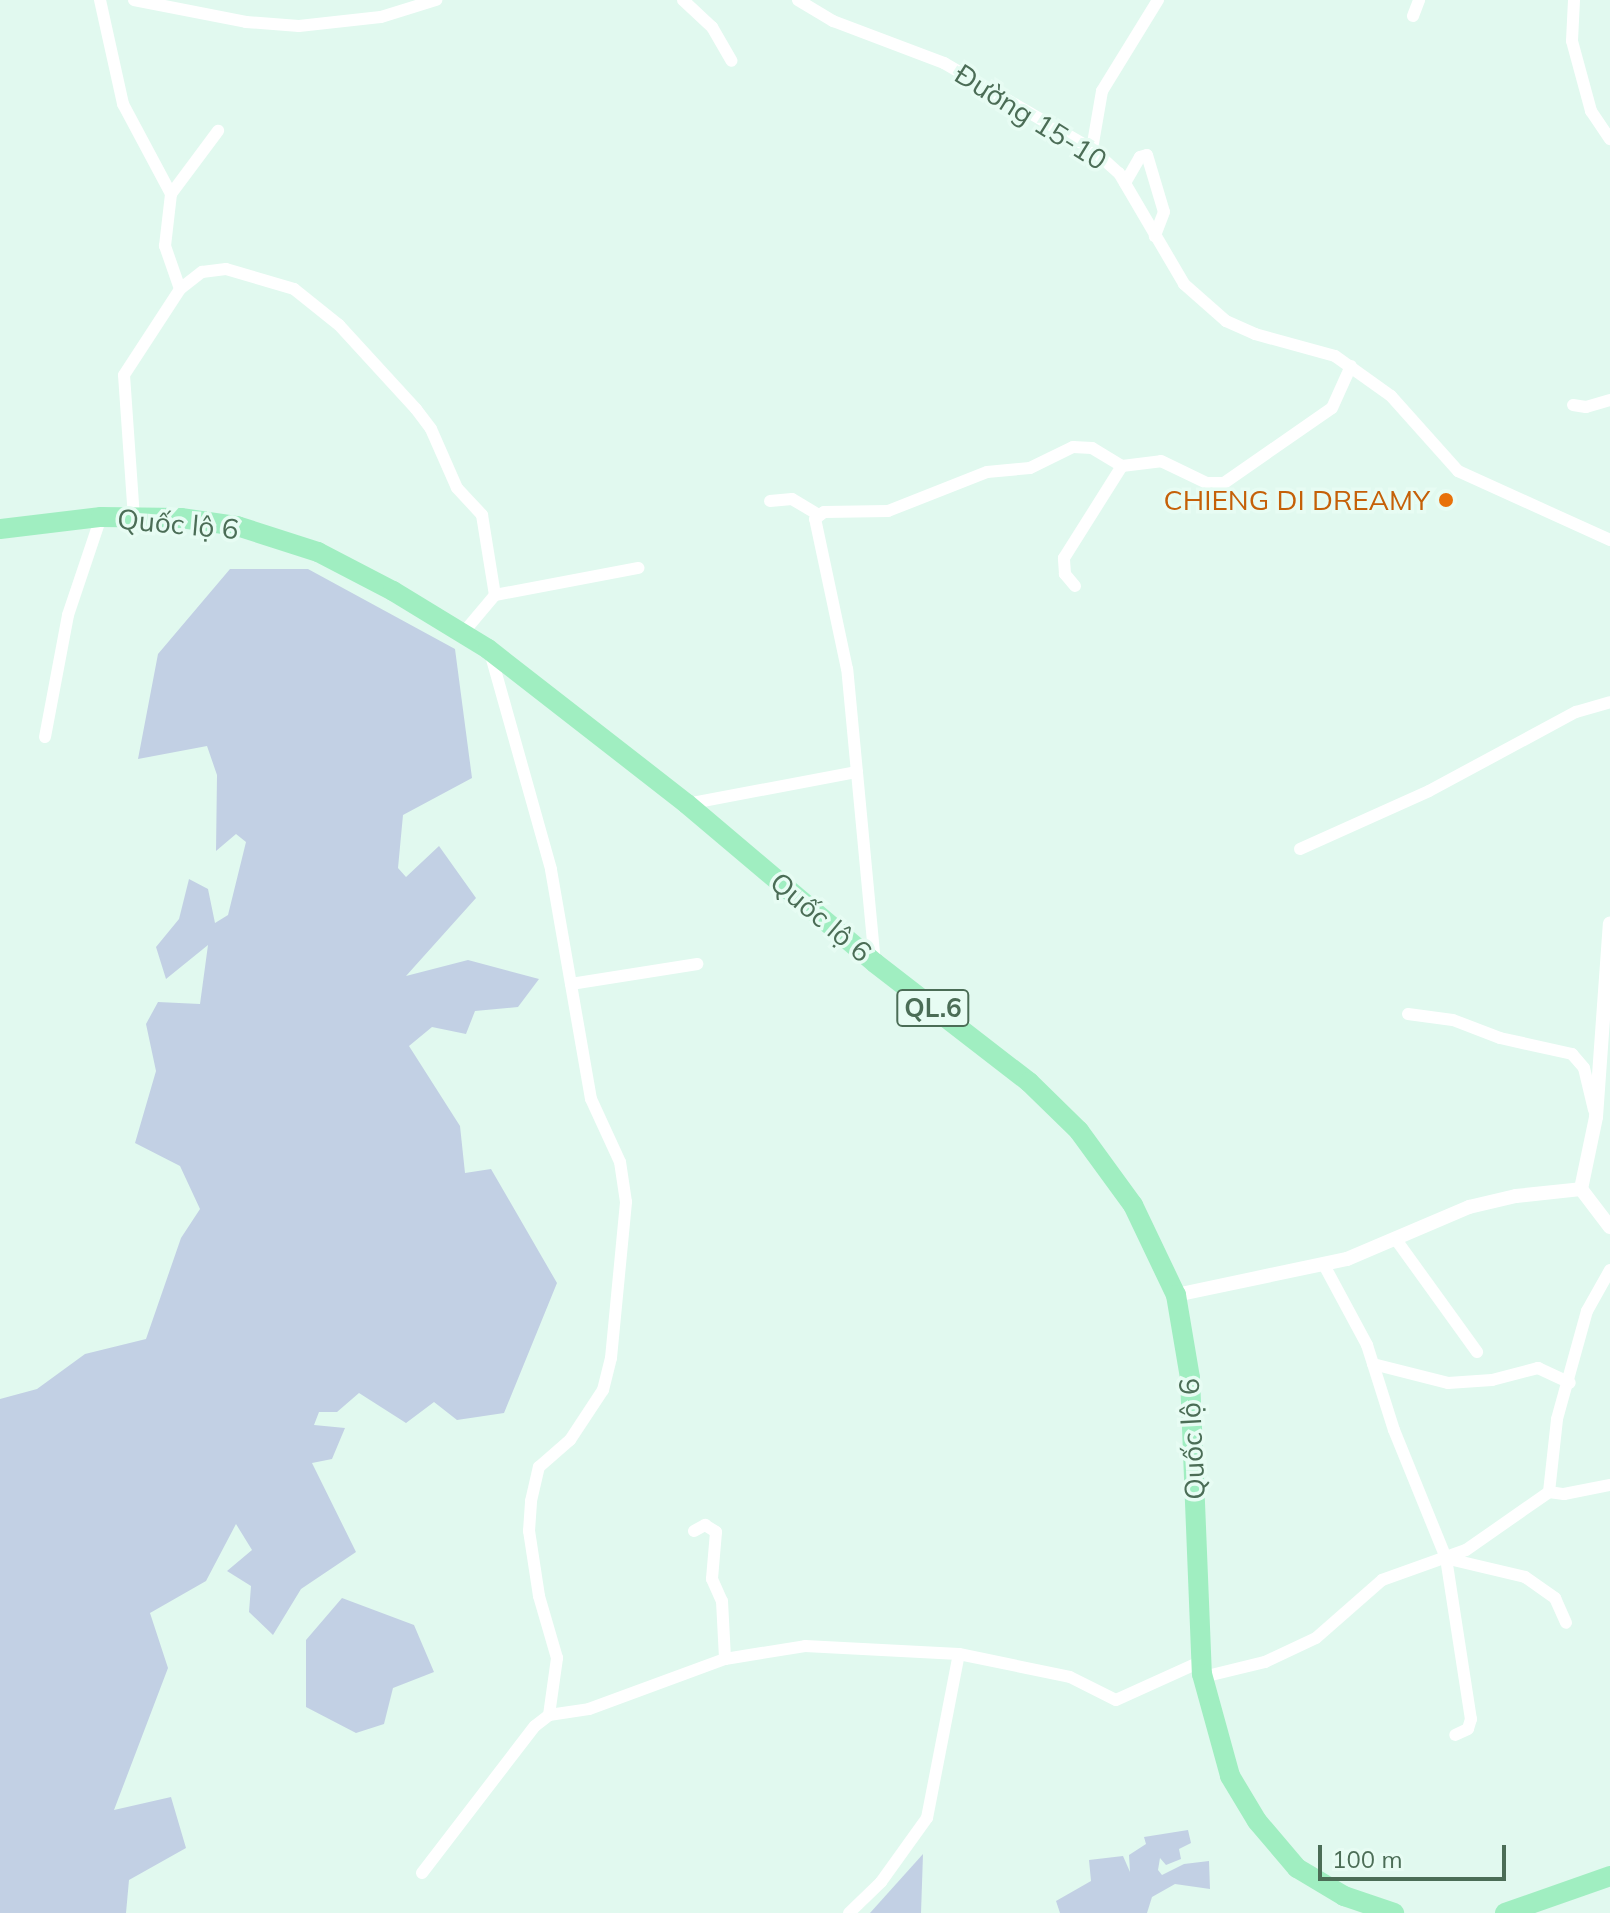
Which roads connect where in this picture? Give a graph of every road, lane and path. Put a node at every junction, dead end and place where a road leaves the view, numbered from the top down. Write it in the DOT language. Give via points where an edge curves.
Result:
graph roads {
  1 [pos="100,0"];
  2 [pos="134,0"];
  3 [pos="436,0"];
  4 [pos="683,0"];
  5 [pos="798,0"];
  6 [pos="1158,0"];
  7 [pos="1419,0"];
  8 [pos="1574,0"];
  9 [pos="1413,16"];
  10 [pos="732,61"];
  11 [pos="218,131"];
  12 [pos="1610,139"];
  13 [pos="1092,149"];
  14 [pos="1125,183"];
  15 [pos="171,194"];
  16 [pos="1155,236"];
  17 [pos="180,289"];
  18 [pos="1351,366"];
  19 [pos="1610,400"];
  20 [pos="1573,405"];
  21 [pos="1122,466"];
  22 [pos="770,501"];
  23 [pos="819,515"];
  24 [pos="101,517"];
  25 [pos="134,518"];
  26 [pos="0,530"];
  27 [pos="1610,540"];
  28 [pos="638,568"];
  29 [pos="1075,586"];
  30 [pos="495,595"];
  31 [pos="463,633"];
  32 [pos="488,649"];
  33 [pos="1610,702"];
  34 [pos="45,737"];
  35 [pos="857,772"];
  36 [pos="687,804"];
  37 [pos="1300,849"];
  38 [pos="1610,924"];
  39 [pos="875,963"];
  40 [pos="697,964"];
  41 [pos="571,984"];
  42 [pos="1408,1014"];
  43 [pos="1596,1117"];
  44 [pos="1581,1189"];
  45 [pos="1610,1227"];
  46 [pos="1397,1241"];
  47 [pos="1324,1265"];
  48 [pos="1610,1270"];
  49 [pos="1176,1295"];
  50 [pos="1477,1352"];
  51 [pos="1373,1364"];
  52 [pos="1570,1383"];
  53 [pos="1610,1485"];
  54 [pos="1549,1492"];
  55 [pos="694,1531"];
  56 [pos="1446,1558"];
  57 [pos="1566,1623"];
  58 [pos="959,1654"];
  59 [pos="725,1659"];
  60 [pos="1203,1669"];
  61 [pos="549,1715"];
  62 [pos="1455,1735"];
  63 [pos="422,1873"];
  64 [pos="1610,1876"];
  65 [pos="849,1913"];
  66 [pos="1394,1913"];
  67 [pos="1505,1913"];
  1 -- 15 [label="street" via="123,104"];
  2 -- 3 [label="street" via="246,22 299,26 381,17"];
  4 -- 10 [label="street" via="712,27"];
  5 -- 13 [label="street, Đường 15-10" via="833,21 944,63"];
  6 -- 13 [label="street" via="1102,91"];
  7 -- 9 [label="street"];
  8 -- 12 [label="street" via="1572,41 1595,123"];
  11 -- 15 [label="street"];
  13 -- 14 [label="street, Đường 15-10"];
  14 -- 16 [label="street, Đường 15-10"];
  14 -- 16 [label="street" via="1140,157 1147,155 1164,212"];
  15 -- 17 [label="street" via="165,246"];
  16 -- 18 [label="street, Đường 15-10" via="1184,284 1226,321 1255,334 1316,348"];
  17 -- 25 [label="street" via="122,382"];
  17 -- 30 [label="street" via="202,272 226,269 288,286 339,325 426,421 457,488 482,515"];
  18 -- 21 [label="street" via="1332,408 1224,483 1207,483 1161,461"];
  18 -- 27 [label="street, Đường 15-10" via="1398,402 1458,471"];
  19 -- 20 [label="street"];
  21 -- 23 [label="street" via="1092,448 1073,447 1037,466 987,472 888,511"];
  21 -- 29 [label="street" via="1064,558 1065,574"];
  22 -- 23 [label="street" via="792,499"];
  23 -- 35 [label="street" via="814,532 844,642"];
  24 -- 25 [label="highway, Quốc lộ 6 / QL.6"];
  24 -- 26 [label="highway, Quốc lộ 6 / QL.6"];
  24 -- 34 [label="street" via="68,615"];
  25 -- 31 [label="highway, Quốc lộ 6 / QL.6" via="181,518 282,539 393,591"];
  28 -- 30 [label="street"];
  30 -- 31 [label="street"];
  31 -- 32 [label="highway, Quốc lộ 6 / QL.6"];
  32 -- 36 [label="highway, Quốc lộ 6 / QL.6"];
  32 -- 41 [label="street" via="551,869"];
  33 -- 37 [label="street" via="1576,712 1429,791"];
  35 -- 36 [label="street"];
  35 -- 39 [label="street"];
  36 -- 39 [label="highway, Quốc lộ 6 / QL.6"];
  38 -- 43 [label="street"];
  39 -- 49 [label="highway, Quốc lộ 6 / QL.6" via="1029,1082 1079,1131 1133,1205"];
  40 -- 41 [label="street"];
  41 -- 61 [label="street" via="591,1099 620,1162 626,1202 611,1358 603,1390 570,1440 539,1467 531,1501 529,1531 537,1583 557,1658"];
  42 -- 43 [label="street" via="1453,1020 1500,1038 1572,1054 1584,1068"];
  43 -- 44 [label="street"];
  44 -- 45 [label="street"];
  44 -- 46 [label="street" via="1483,1203"];
  46 -- 47 [label="street"];
  46 -- 50 [label="street"];
  47 -- 49 [label="street"];
  47 -- 51 [label="street"];
  48 -- 52 [label="street" via="1587,1311"];
  49 -- 60 [label="highway, Quốc lộ 6 / QL.6" via="1190,1378"];
  51 -- 52 [label="street" via="1448,1383 1492,1380 1538,1368"];
  51 -- 56 [label="street"];
  52 -- 54 [label="street" via="1557,1419"];
  53 -- 54 [label="street"];
  54 -- 56 [label="street" via="1476,1544"];
  55 -- 59 [label="street" via="705,1525 716,1532 712,1579 722,1601"];
  56 -- 57 [label="street" via="1525,1577 1555,1598"];
  56 -- 60 [label="street" via="1382,1580 1316,1638 1265,1662"];
  56 -- 62 [label="street" via="1471,1719 1468,1729"];
  58 -- 59 [label="street" via="827,1645"];
  58 -- 60 [label="street" via="1070,1677 1116,1700"];
  58 -- 65 [label="street" via="927,1818 881,1882"];
  59 -- 61 [label="street" via="589,1709"];
  60 -- 66 [label="highway, Quốc lộ 6 / QL.6" via="1219,1747 1257,1821 1297,1868 1344,1896"];
  61 -- 63 [label="street" via="535,1726"];
  64 -- 67 [label="highway"];
}
